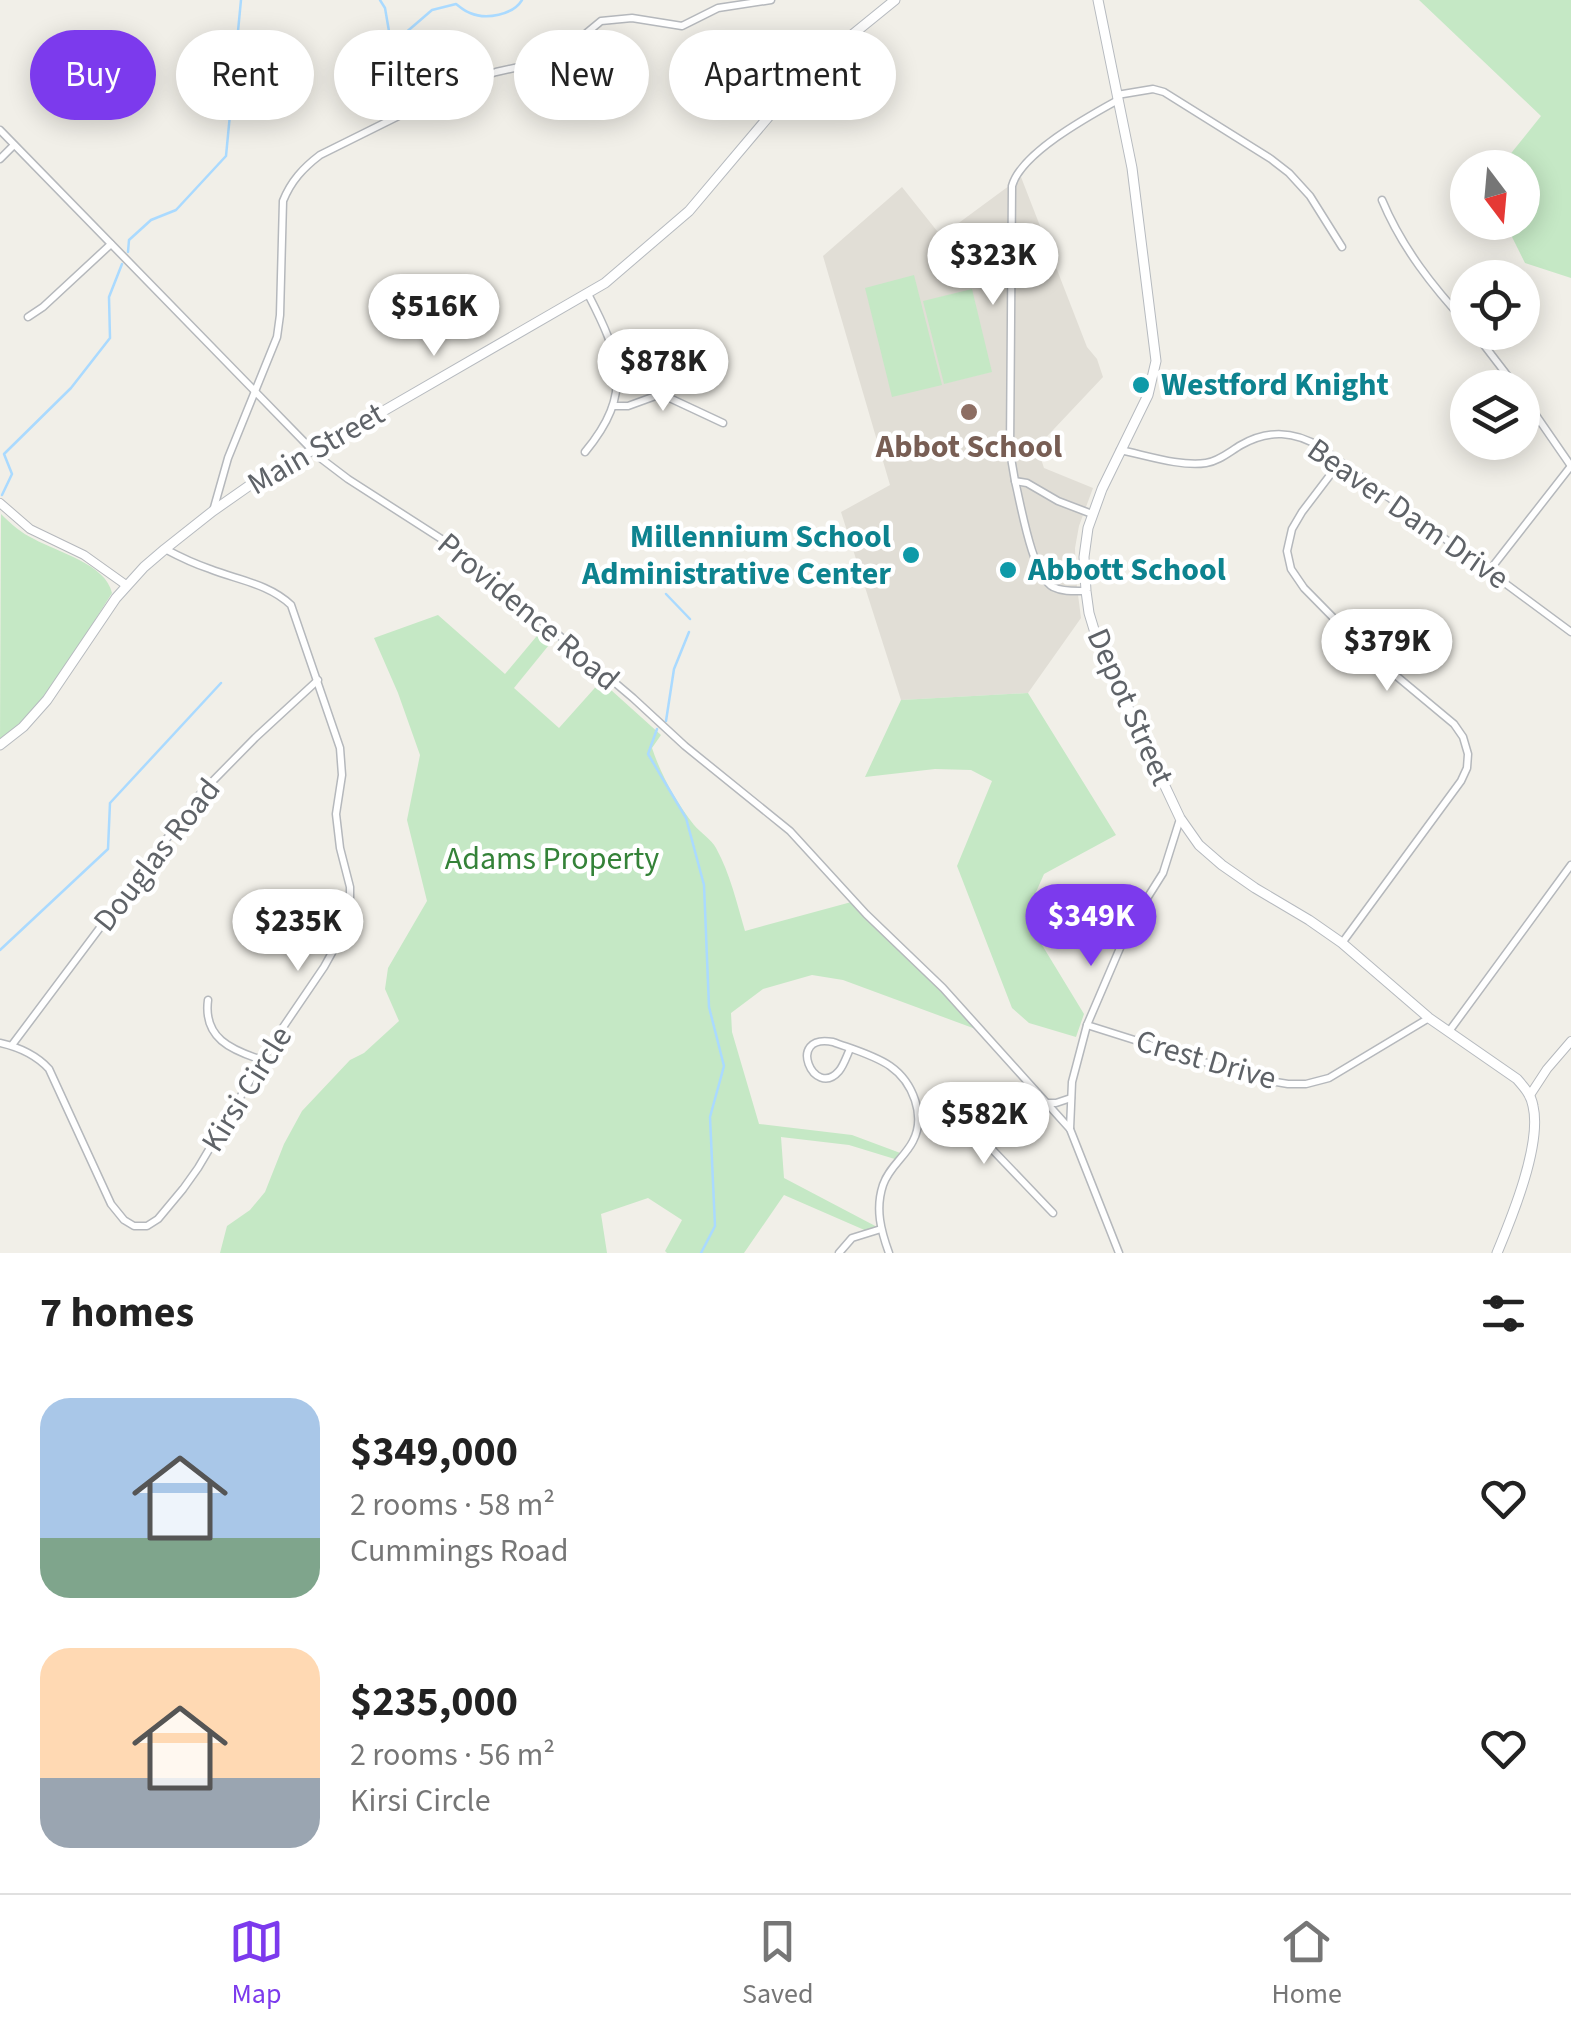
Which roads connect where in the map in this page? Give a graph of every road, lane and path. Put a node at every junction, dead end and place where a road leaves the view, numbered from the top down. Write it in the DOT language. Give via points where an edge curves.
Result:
graph roads {
  1 [pos="771,0"];
  2 [pos="895,0"];
  3 [pos="1098,0"];
  4 [pos="1118,98"];
  5 [pos="0,130"];
  6 [pos="14,144"];
  7 [pos="0,159"];
  8 [pos="1382,200"];
  9 [pos="111,244"];
  10 [pos="1342,247"];
  11 [pos="588,294"];
  12 [pos="1450,306"];
  13 [pos="28,318"];
  14 [pos="1488,350"];
  15 [pos="1503,370"];
  16 [pos="255,393"];
  17 [pos="614,406"];
  18 [pos="1540,421"];
  19 [pos="722,423"];
  20 [pos="313,450"];
  21 [pos="1120,450"];
  22 [pos="585,452"];
  23 [pos="1340,462"];
  24 [pos="1571,466"];
  25 [pos="1014,481"];
  26 [pos="0,503"];
  27 [pos="213,511"];
  28 [pos="1092,514"];
  29 [pos="165,549"];
  30 [pos="1489,572"];
  31 [pos="126,586"];
  32 [pos="1086,591"];
  33 [pos="1571,632"];
  34 [pos="318,680"];
  35 [pos="0,745"];
  36 [pos="1180,818"];
  37 [pos="1571,864"];
  38 [pos="1342,943"];
  39 [pos="208,1000"];
  40 [pos="1429,1018"];
  41 [pos="1088,1025"];
  42 [pos="1450,1030"];
  43 [pos="1571,1041"];
  44 [pos="0,1042"];
  45 [pos="12,1046"];
  46 [pos="850,1049"];
  47 [pos="262,1060"];
  48 [pos="1530,1095"];
  49 [pos="1071,1098"];
  50 [pos="1047,1103"];
  51 [pos="918,1111"];
  52 [pos="1070,1129"];
  53 [pos="1053,1213"];
  54 [pos="880,1228"];
  55 [pos="839,1253"];
  56 [pos="889,1253"];
  57 [pos="1118,1253"];
  58 [pos="1497,1253"];
  1 -- 16 [label="street" via="718,8 682,26 601,21 551,60 469,81 312,161 283,201 280,315"];
  2 -- 11 [label="main road, Main Street" via="770,115 690,211"];
  3 -- 4 [label="main road, Depot Street"];
  4 -- 10 [label="street" via="1164,92 1271,159 1304,190"];
  4 -- 21 [label="main road, Depot Street" via="1156,356 1148,395"];
  4 -- 25 [label="street" via="1030,160 1012,186"];
  5 -- 6 [label="street, Providence Road"];
  6 -- 7 [label="street"];
  6 -- 9 [label="street, Providence Road"];
  8 -- 12 [label="street" via="1416,263"];
  9 -- 13 [label="street"];
  9 -- 16 [label="street, Providence Road"];
  11 -- 17 [label="street" via="615,358"];
  11 -- 20 [label="main road, Main Street"];
  14 -- 15 [label="street"];
  16 -- 20 [label="street, Providence Road"];
  16 -- 27 [label="street"];
  17 -- 19 [label="street" via="661,394"];
  17 -- 22 [label="street"];
  18 -- 24 [label="street"];
  20 -- 27 [label="main road, Main Street"];
  20 -- 50 [label="street, Providence Road" via="457,549 790,831"];
  21 -- 23 [label="street, Beaver Dam Drive" via="1202,464 1282,433 1308,440"];
  21 -- 28 [label="main road, Depot Street"];
  23 -- 30 [label="street, Beaver Dam Drive"];
  23 -- 38 [label="street" via="1292,529 1291,569 1364,649 1449,719 1468,754 1462,781"];
  24 -- 30 [label="street"];
  25 -- 28 [label="street"];
  25 -- 32 [label="street" via="1046,581"];
  26 -- 31 [label="street" via="36,533 84,554"];
  27 -- 29 [label="main road, Main Street"];
  28 -- 32 [label="main road, Depot Street"];
  29 -- 31 [label="main road, Main Street"];
  29 -- 34 [label="street, Kirsi Circle" via="289,602"];
  30 -- 33 [label="street, Beaver Dam Drive"];
  31 -- 35 [label="main road, Main Street" via="46,700"];
  32 -- 36 [label="main road, Depot Street" via="1111,677"];
  34 -- 45 [label="street, Douglas Road" via="200,793"];
  34 -- 47 [label="street, Kirsi Circle" via="340,748 336,814 350,915"];
  36 -- 38 [label="main road, Depot Street" via="1222,866"];
  36 -- 41 [label="street" via="1163,873 1129,927"];
  37 -- 42 [label="street"];
  38 -- 40 [label="main road, Depot Street"];
  39 -- 47 [label="street" via="213,1033"];
  40 -- 41 [label="street, Crest Drive" via="1329,1078 1306,1084 1258,1079"];
  40 -- 42 [label="main road, Depot Street"];
  41 -- 49 [label="street"];
  42 -- 48 [label="main road, Depot Street"];
  43 -- 48 [label="street"];
  44 -- 45 [label="street, Kirsi Circle"];
  45 -- 47 [label="street, Kirsi Circle" via="49,1069 112,1204 139,1226 158,1220 183,1189"];
  46 -- 46 [label="street" via="830,1077 810,1069 808,1052 820,1041"];
  46 -- 51 [label="street" via="897,1072"];
  48 -- 58 [label="main road" via="1532,1147"];
  49 -- 50 [label="street"];
  49 -- 52 [label="street"];
  50 -- 52 [label="street, Providence Road"];
  51 -- 53 [label="street" via="964,1120"];
  51 -- 54 [label="street" via="914,1139 883,1185"];
  52 -- 57 [label="street, Providence Road"];
  54 -- 55 [label="street" via="852,1238"];
  54 -- 56 [label="street"];
}
